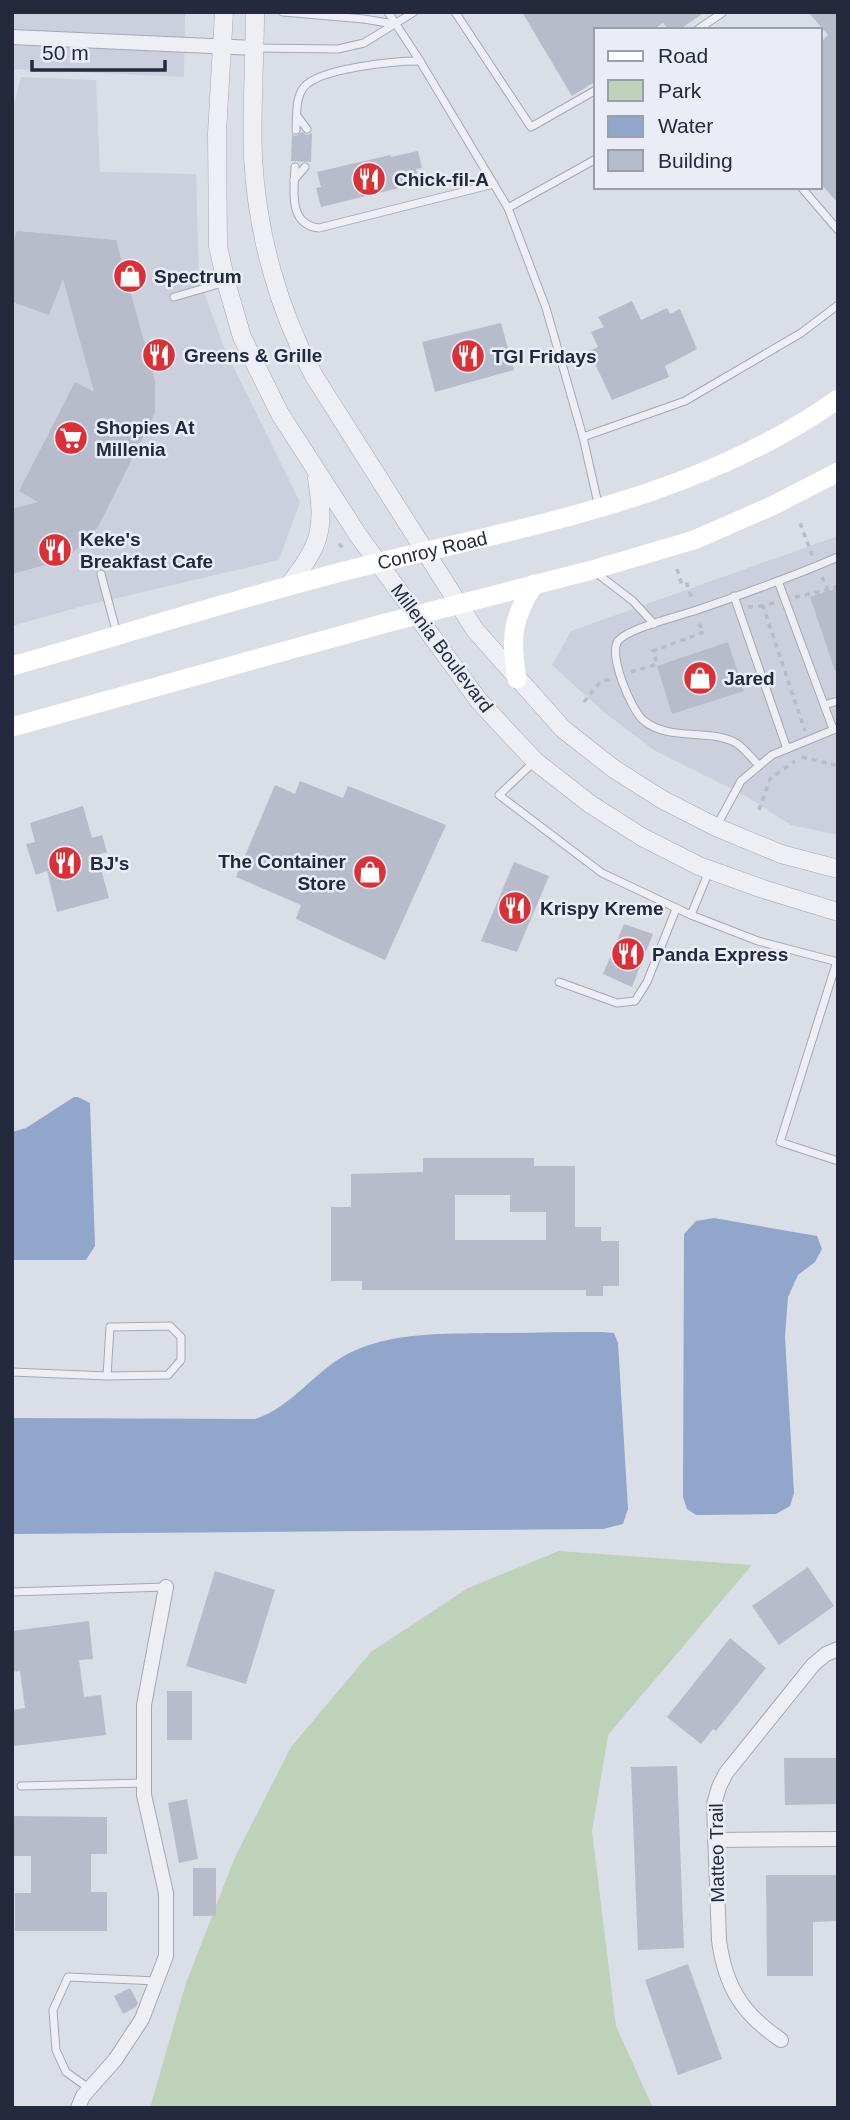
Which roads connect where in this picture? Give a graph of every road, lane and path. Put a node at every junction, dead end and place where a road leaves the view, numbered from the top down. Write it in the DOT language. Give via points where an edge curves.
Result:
graph roads {
  1 [pos="224,12"];
  2 [pos="256,12"];
  3 [pos="283,12"];
  4 [pos="388,12"];
  5 [pos="414,12"];
  6 [pos="455,12"];
  7 [pos="723,13"];
  8 [pos="395,24"];
  9 [pos="700,28"];
  10 [pos="12,37"];
  11 [pos="221,47"];
  12 [pos="256,48"];
  13 [pos="420,61"];
  14 [pos="594,91"];
  15 [pos="297,117"];
  16 [pos="307,129"];
  17 [pos="296,130"];
  18 [pos="594,160"];
  19 [pos="295,167"];
  20 [pos="305,167"];
  21 [pos="294,181"];
  22 [pos="494,184"];
  23 [pos="803,189"];
  24 [pos="508,208"];
  25 [pos="838,230"];
  26 [pos="226,282"];
  27 [pos="174,297"];
  28 [pos="838,305"];
  29 [pos="838,399"];
  30 [pos="583,437"];
  31 [pos="317,471"];
  32 [pos="838,472"];
  33 [pos="599,509"];
  34 [pos="346,541"];
  35 [pos="330,544"];
  36 [pos="424,552"];
  37 [pos="838,557"];
  38 [pos="378,564"];
  39 [pos="592,570"];
  40 [pos="101,574"];
  41 [pos="778,581"];
  42 [pos="534,584"];
  43 [pos="288,586"];
  44 [pos="828,590"];
  45 [pos="734,596"];
  46 [pos="785,600"];
  47 [pos="458,604"];
  48 [pos="415,615"];
  49 [pos="654,624"];
  50 [pos="699,624"];
  51 [pos="117,637"];
  52 [pos="12,666"];
  53 [pos="620,675"];
  54 [pos="517,679"];
  55 [pos="838,701"];
  56 [pos="584,702"];
  57 [pos="824,705"];
  58 [pos="12,727"];
  59 [pos="835,729"];
  60 [pos="808,740"];
  61 [pos="787,749"];
  62 [pos="814,759"];
  63 [pos="535,761"];
  64 [pos="759,765"];
  65 [pos="838,770"];
  66 [pos="758,810"];
  67 [pos="716,827"];
  68 [pos="838,869"];
  69 [pos="709,870"];
  70 [pos="676,909"];
  71 [pos="838,912"];
  72 [pos="691,915"];
  73 [pos="837,962"];
  74 [pos="559,982"];
  75 [pos="838,1161"];
  76 [pos="12,1372"];
  77 [pos="107,1376"];
  78 [pos="166,1587"];
  79 [pos="12,1591"];
  80 [pos="838,1649"];
  81 [pos="144,1783"];
  82 [pos="21,1786"];
  83 [pos="838,1839"];
  84 [pos="715,1840"];
  85 [pos="158,1981"];
  86 [pos="780,2040"];
  87 [pos="90,2089"];
  88 [pos="78,2108"];
  1 -- 11 [label="street, Millenia Boulevard"];
  2 -- 12 [label="street, Millenia Boulevard"];
  3 -- 8 [label="lane"];
  4 -- 8 [label="lane"];
  5 -- 8 [label="lane"];
  6 -- 14 [label="lane" via="531,127"];
  7 -- 9 [label="lane"];
  8 -- 12 [label="lane" via="364,43 338,50"];
  8 -- 13 [label="lane"];
  10 -- 11 [label="street"];
  11 -- 12 [label="street"];
  11 -- 26 [label="street, Millenia Boulevard" via="218,246"];
  12 -- 36 [label="street, Millenia Boulevard" via="253,157 264,237 281,301 314,376"];
  13 -- 15 [label="lane" via="384,61 315,78 298,99"];
  13 -- 22 [label="lane"];
  15 -- 16 [label="lane"];
  15 -- 17 [label="lane"];
  18 -- 24 [label="lane"];
  19 -- 21 [label="lane"];
  20 -- 21 [label="lane"];
  21 -- 22 [label="lane" via="297,216 312,228"];
  22 -- 24 [label="lane"];
  23 -- 25 [label="lane"];
  24 -- 30 [label="lane" via="546,308"];
  26 -- 27 [label="lane"];
  26 -- 31 [label="street, Millenia Boulevard" via="242,337 280,415"];
  28 -- 30 [label="lane" via="801,333 684,401"];
  29 -- 33 [label="main road, Conroy Road" via="747,453 672,486"];
  30 -- 33 [label="lane"];
  31 -- 38 [label="street, Millenia Boulevard"];
  31 -- 43 [label="street" via="322,512 318,541"];
  32 -- 39 [label="main road" via="694,540"];
  33 -- 36 [label="main road, Conroy Road"];
  34 -- 35 [label="path" via="341,546"];
  36 -- 38 [label="main road, Conroy Road"];
  36 -- 47 [label="street, Millenia Boulevard"];
  37 -- 41 [label="lane"];
  38 -- 43 [label="main road, Conroy Road"];
  38 -- 48 [label="street, Millenia Boulevard"];
  39 -- 42 [label="main road"];
  39 -- 49 [label="lane" via="618,588"];
  40 -- 51 [label="lane"];
  41 -- 45 [label="lane"];
  41 -- 46 [label="lane"];
  42 -- 47 [label="main road"];
  42 -- 54 [label="main road" via="514,624"];
  43 -- 51 [label="main road, Conroy Road"];
  44 -- 46 [label="path"];
  45 -- 49 [label="lane"];
  45 -- 61 [label="lane"];
  46 -- 57 [label="lane"];
  46 -- 60 [label="path" via="763,606"];
  47 -- 48 [label="main road"];
  47 -- 54 [label="street, Millenia Boulevard"];
  48 -- 58 [label="main road"];
  48 -- 63 [label="street, Millenia Boulevard" via="479,701"];
  49 -- 53 [label="lane" via="619,640 615,652"];
  50 -- 53 [label="path" via="704,632 653,651 657,664"];
  51 -- 52 [label="main road, Conroy Road"];
  53 -- 56 [label="path" via="600,682"];
  53 -- 64 [label="lane" via="643,720 685,735 736,743"];
  54 -- 67 [label="street, Millenia Boulevard" via="563,729 614,769"];
  55 -- 57 [label="lane"];
  57 -- 59 [label="lane"];
  59 -- 60 [label="lane"];
  60 -- 61 [label="lane"];
  60 -- 62 [label="path"];
  61 -- 64 [label="lane"];
  62 -- 65 [label="path"];
  62 -- 66 [label="path" via="804,756 770,779"];
  63 -- 69 [label="street, Millenia Boulevard" via="642,837"];
  63 -- 70 [label="lane" via="499,795 602,873"];
  64 -- 67 [label="lane" via="741,781"];
  67 -- 68 [label="street, Millenia Boulevard" via="780,854"];
  69 -- 71 [label="street, Millenia Boulevard"];
  69 -- 72 [label="lane"];
  70 -- 72 [label="lane"];
  70 -- 74 [label="lane" via="635,1001 617,1003"];
  72 -- 73 [label="lane" via="758,941"];
  73 -- 75 [label="lane" via="780,1142"];
  76 -- 77 [label="lane"];
  77 -- 77 [label="lane" via="168,1375 181,1360 181,1337 170,1326 110,1327"];
  78 -- 79 [label="lane"];
  78 -- 81 [label="street" via="144,1705"];
  80 -- 84 [label="street, Matteo Trail" via="813,1665 726,1773 715,1804"];
  81 -- 82 [label="lane"];
  81 -- 85 [label="street" via="166,1893 166,1956"];
  83 -- 84 [label="street"];
  84 -- 86 [label="street, Matteo Trail" via="724,1962 741,2006"];
  85 -- 87 [label="street" via="142,2020"];
  85 -- 87 [label="lane" via="68,1977 53,2010 56,2050 66,2072"];
  87 -- 88 [label="street"];
}
